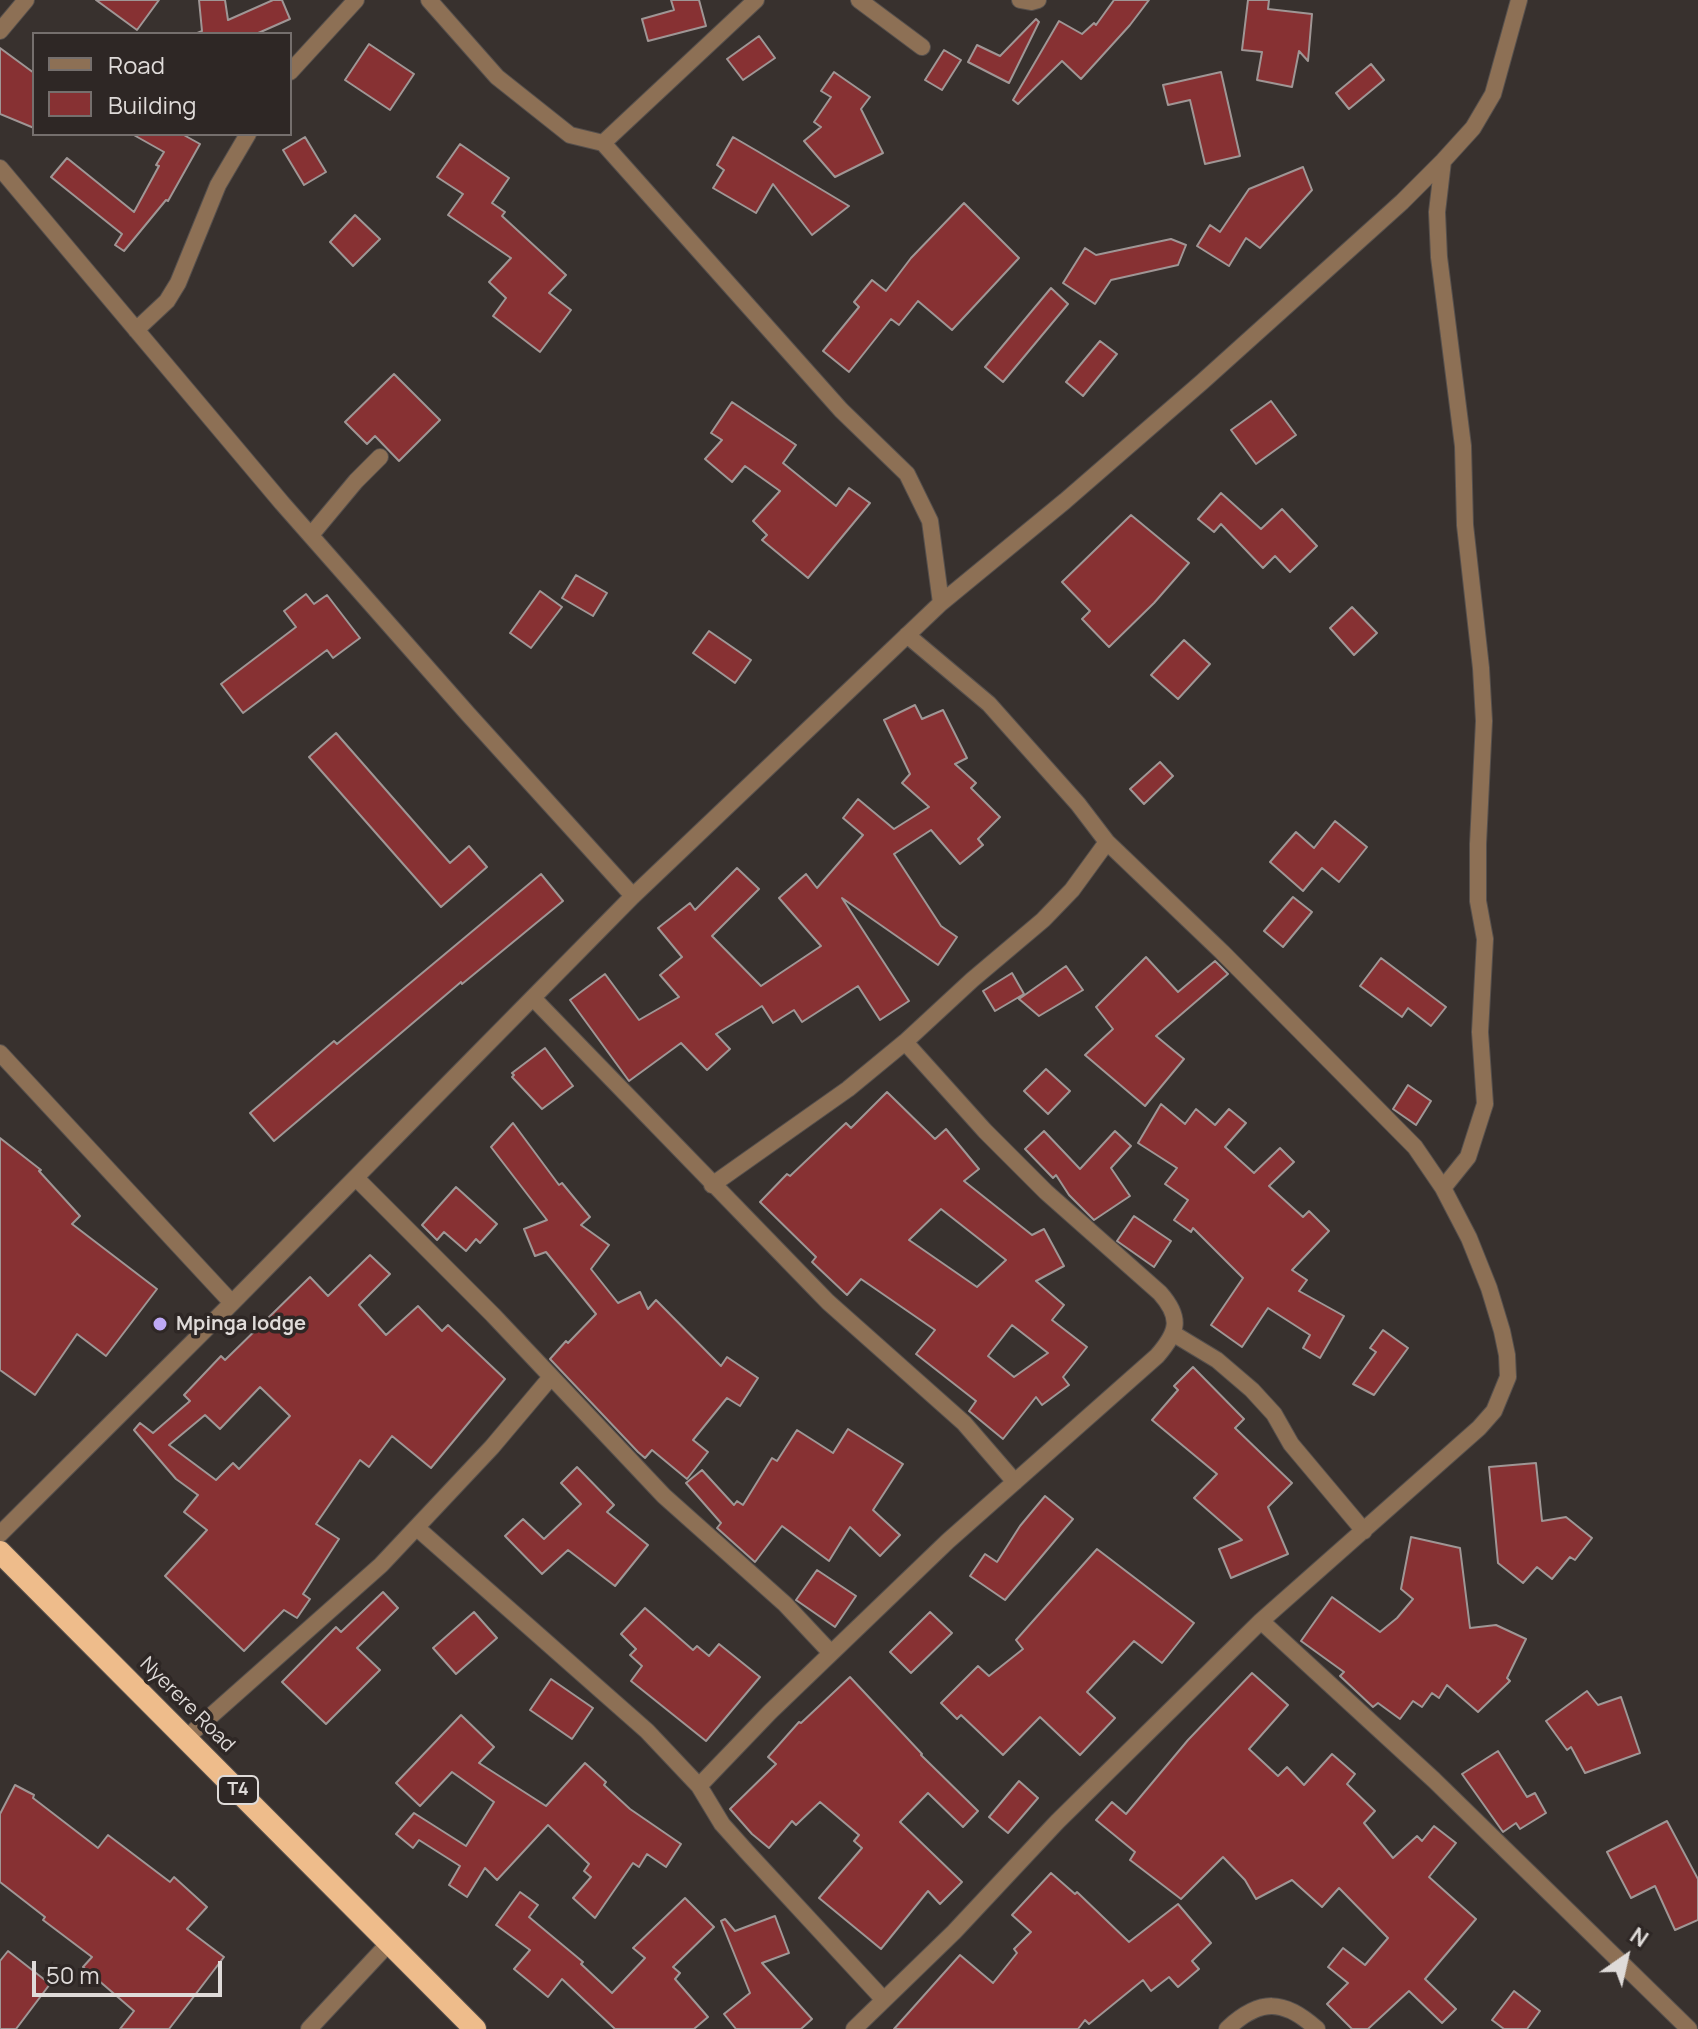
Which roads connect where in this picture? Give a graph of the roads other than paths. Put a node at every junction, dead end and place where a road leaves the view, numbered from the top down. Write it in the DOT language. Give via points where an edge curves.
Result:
graph roads {
  1 [pos="26,0"];
  2 [pos="356,0"];
  3 [pos="429,0"];
  4 [pos="756,0"];
  5 [pos="859,0"];
  6 [pos="1020,0"];
  7 [pos="1038,0"];
  8 [pos="1519,0"];
  9 [pos="0,31"];
  10 [pos="922,47"];
  11 [pos="292,70"];
  12 [pos="247,136"];
  13 [pos="603,143"];
  14 [pos="1443,161"];
  15 [pos="0,168"];
  16 [pos="136,330"];
  17 [pos="380,457"];
  18 [pos="311,535"];
  19 [pos="941,603"];
  20 [pos="907,635"];
  21 [pos="1107,842"];
  22 [pos="633,896"];
  23 [pos="533,998"];
  24 [pos="905,1042"];
  25 [pos="0,1053"];
  26 [pos="356,1178"];
  27 [pos="712,1185"];
  28 [pos="1443,1188"];
  29 [pos="232,1303"];
  30 [pos="1174,1334"];
  31 [pos="551,1377"];
  32 [pos="1015,1482"];
  33 [pos="417,1528"];
  34 [pos="1364,1531"];
  35 [pos="0,1534"];
  36 [pos="0,1552"];
  37 [pos="1261,1621"];
  38 [pos="831,1653"];
  39 [pos="186,1738"];
  40 [pos="699,1786"];
  41 [pos="390,1942"];
  42 [pos="884,2000"];
  43 [pos="309,2029"];
  44 [pos="475,2029"];
  45 [pos="854,2029"];
  46 [pos="1227,2029"];
  47 [pos="1317,2029"];
  48 [pos="1689,2029"];
  1 -- 9 [label="street"];
  2 -- 11 [label="street"];
  3 -- 13 [label="street" via="497,77 570,135"];
  4 -- 13 [label="street"];
  5 -- 10 [label="street"];
  6 -- 7 [label="street"];
  8 -- 14 [label="street" via="1493,94 1473,128"];
  12 -- 16 [label="street" via="218,185 178,283"];
  13 -- 19 [label="street" via="841,410 907,474 930,521"];
  14 -- 19 [label="street" via="1202,382"];
  14 -- 28 [label="street" via="1439,257 1463,446 1465,525 1484,721 1478,901 1485,939 1480,1032 1485,1104 1468,1157"];
  15 -- 16 [label="street"];
  16 -- 18 [label="street"];
  17 -- 18 [label="street"];
  18 -- 22 [label="street"];
  19 -- 20 [label="street"];
  20 -- 21 [label="street" via="989,704"];
  20 -- 22 [label="street"];
  21 -- 24 [label="street" via="1043,920"];
  21 -- 28 [label="street" via="1415,1147"];
  22 -- 23 [label="street"];
  23 -- 26 [label="street"];
  23 -- 27 [label="street"];
  24 -- 27 [label="street"];
  24 -- 30 [label="street" via="1046,1192 1160,1293 1174,1312"];
  25 -- 29 [label="street"];
  26 -- 29 [label="street"];
  26 -- 31 [label="street"];
  27 -- 32 [label="street" via="828,1302 948,1407"];
  28 -- 34 [label="street" via="1489,1288 1508,1377 1494,1411 1479,1428"];
  29 -- 35 [label="street"];
  30 -- 32 [label="street" via="1157,1356"];
  30 -- 34 [label="street" via="1252,1390"];
  31 -- 33 [label="street"];
  31 -- 38 [label="street" via="664,1496 785,1604"];
  32 -- 38 [label="street"];
  33 -- 39 [label="street"];
  33 -- 40 [label="street" via="647,1731"];
  34 -- 37 [label="street"];
  36 -- 39 [label="highway, Nyerere Road / T4"];
  37 -- 42 [label="street"];
  37 -- 48 [label="street" via="1434,1780"];
  38 -- 40 [label="street"];
  39 -- 41 [label="highway, Nyerere Road / T4"];
  40 -- 42 [label="street" via="722,1824"];
  41 -- 43 [label="street"];
  41 -- 44 [label="highway, Nyerere Road / T4"];
  42 -- 45 [label="street"];
  46 -- 47 [label="street" via="1253,2009 1271,2005 1300,2014"];
}
